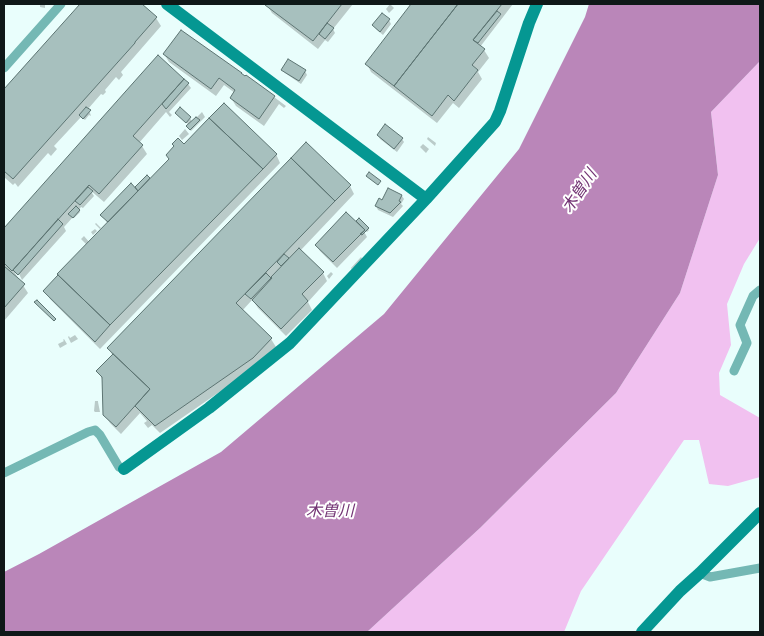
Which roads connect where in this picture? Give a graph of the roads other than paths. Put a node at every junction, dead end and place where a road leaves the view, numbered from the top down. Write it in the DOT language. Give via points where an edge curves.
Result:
graph roads {
  1 [pos="61,4"];
  2 [pos="167,4"];
  3 [pos="537,4"];
  4 [pos="4,68"];
  5 [pos="426,200"];
  6 [pos="760,290"];
  7 [pos="734,371"];
  8 [pos="124,469"];
  9 [pos="4,473"];
  10 [pos="760,513"];
  11 [pos="760,568"];
  12 [pos="700,573"];
  13 [pos="642,632"];
  1 -- 4 [label="street"];
  2 -- 5 [label="street"];
  3 -- 5 [label="street" via="495,122"];
  5 -- 8 [label="street" via="290,343 209,408"];
  6 -- 7 [label="street" via="753,296 740,325 747,343"];
  8 -- 9 [label="street" via="119,467 95,430"];
  10 -- 12 [label="street"];
  11 -- 12 [label="street" via="710,577"];
  12 -- 13 [label="street"];
}
